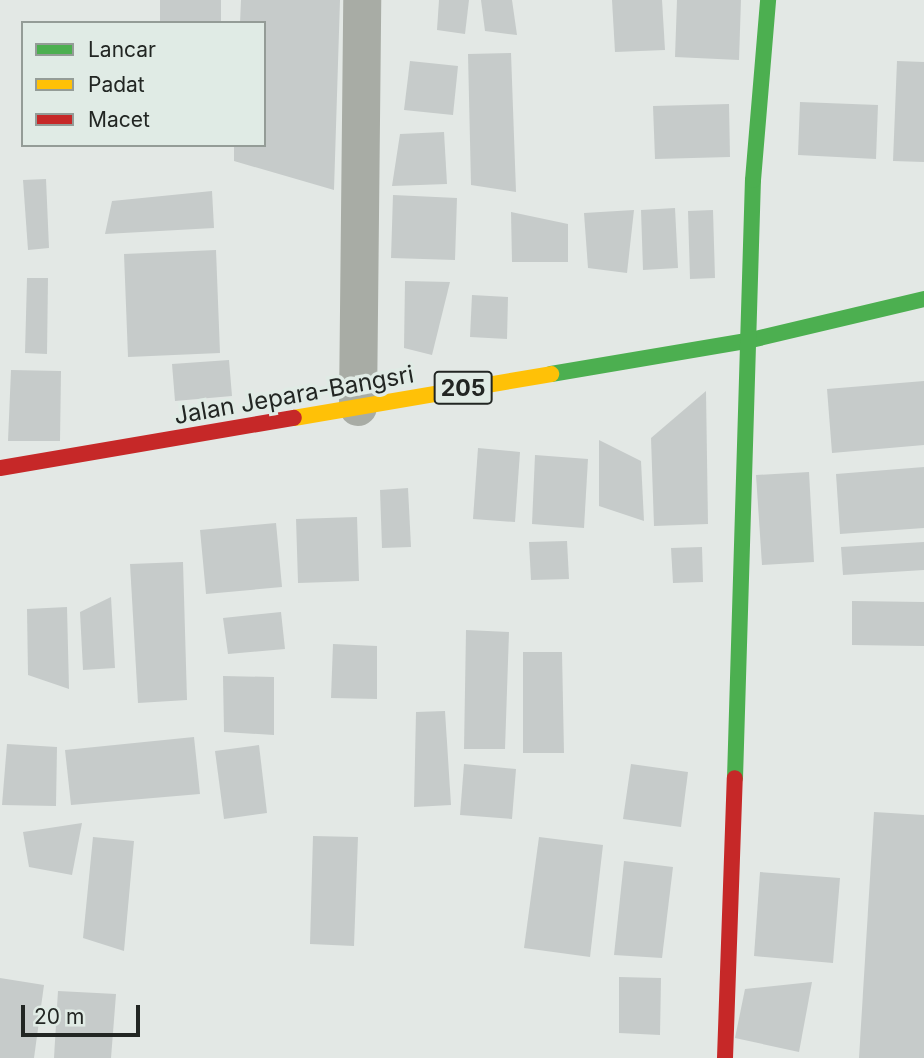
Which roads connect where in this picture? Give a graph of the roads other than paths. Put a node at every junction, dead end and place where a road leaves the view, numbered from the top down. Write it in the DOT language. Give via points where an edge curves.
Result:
graph roads {
  1 [pos="362,0"];
  2 [pos="768,0"];
  3 [pos="924,299"];
  4 [pos="751,340"];
  5 [pos="358,407"];
  6 [pos="0,468"];
  7 [pos="725,1058"];
  1 -- 5 [label="street"];
  2 -- 4 [label="street" via="753,180"];
  3 -- 4 [label="street, Jalan Jepara-Bangsri / 205"];
  4 -- 5 [label="street, Jalan Jepara-Bangsri / 205"];
  4 -- 7 [label="street"];
  5 -- 6 [label="street, Jalan Jepara-Bangsri / 205"];
}
